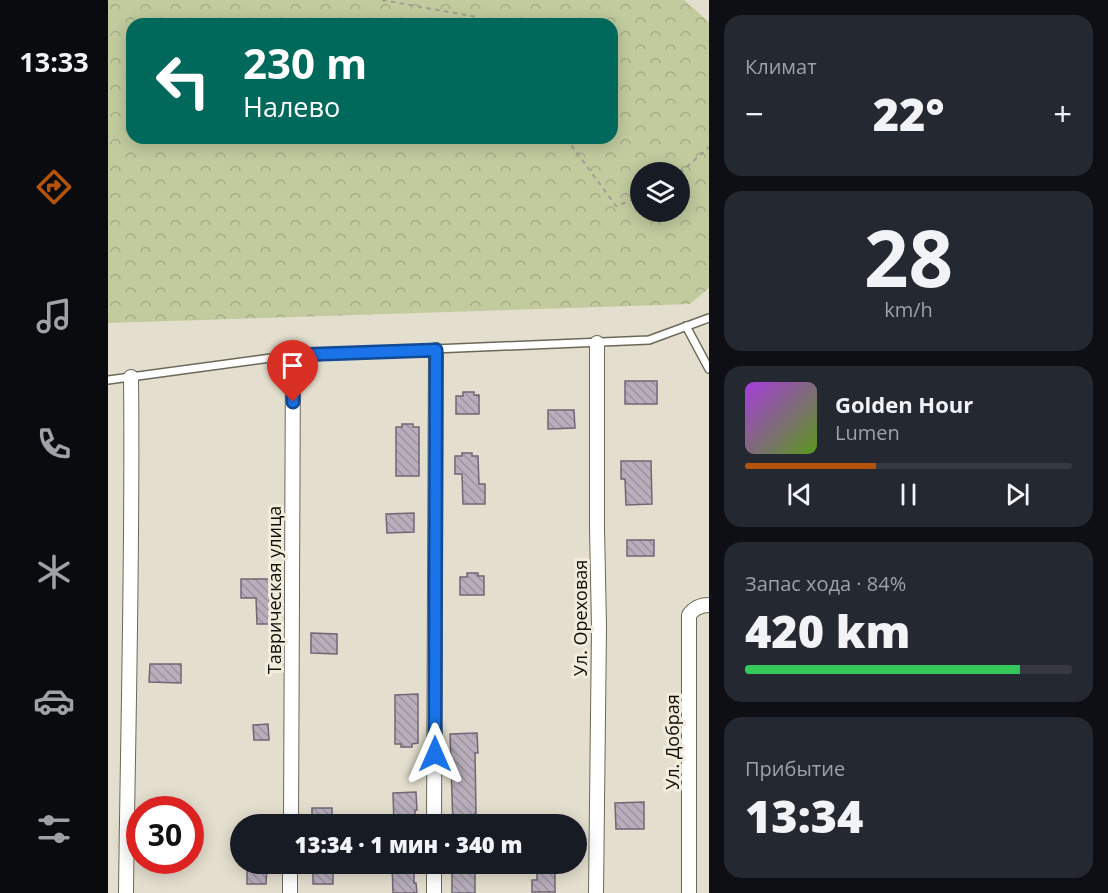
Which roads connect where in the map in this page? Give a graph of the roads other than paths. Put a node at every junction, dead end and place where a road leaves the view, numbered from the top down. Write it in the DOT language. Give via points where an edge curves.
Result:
graph roads {
  1 [pos="709,318"];
  2 [pos="686,326"];
  3 [pos="597,343"];
  4 [pos="436,350"];
  5 [pos="293,355"];
  6 [pos="709,369"];
  7 [pos="130,377"];
  8 [pos="108,380"];
  9 [pos="709,605"];
  10 [pos="291,814"];
  11 [pos="434,814"];
  12 [pos="291,874"];
  13 [pos="434,874"];
  14 [pos="126,893"];
  15 [pos="290,893"];
  16 [pos="434,893"];
  17 [pos="596,893"];
  18 [pos="689,893"];
  1 -- 2 [label="lane"];
  2 -- 3 [label="lane" via="649,340"];
  2 -- 6 [label="lane"];
  3 -- 4 [label="lane"];
  3 -- 17 [label="street, Ул. Ореховая"];
  4 -- 5 [label="lane"];
  4 -- 11 [label="street"];
  5 -- 7 [label="lane"];
  5 -- 10 [label="street, Таврическая улица"];
  7 -- 8 [label="lane"];
  7 -- 14 [label="street"];
  9 -- 18 [label="street, Ул. Добрая" via="701,605 689,615"];
  12 -- 15 [label="street"];
  13 -- 16 [label="street"];
}
